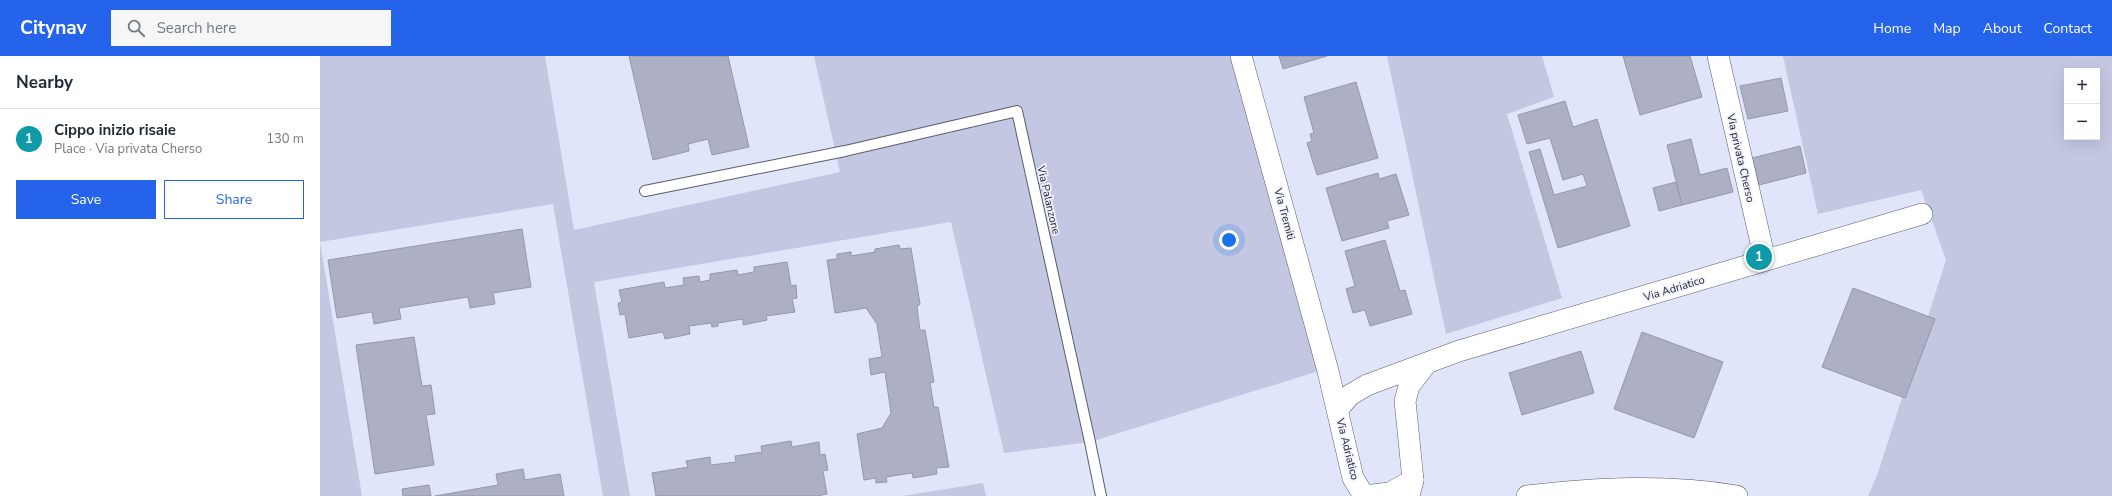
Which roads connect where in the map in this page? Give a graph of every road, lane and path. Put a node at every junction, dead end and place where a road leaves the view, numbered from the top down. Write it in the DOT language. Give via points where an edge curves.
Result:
graph roads {
  1 [pos="1241,56"];
  2 [pos="1718,56"];
  3 [pos="645,191"];
  4 [pos="1922,214"];
  5 [pos="1765,260"];
  6 [pos="1426,364"];
  7 [pos="1328,371"];
  8 [pos="1367,385"];
  9 [pos="1405,401"];
  10 [pos="1338,409"];
  11 [pos="1351,487"];
  12 [pos="1416,491"];
  13 [pos="1101,496"];
  14 [pos="1527,496"];
  15 [pos="1737,496"];
  1 -- 7 [label="street, Via Tremiti"];
  2 -- 5 [label="street, Via privata Cherso"];
  3 -- 13 [label="lane, Via Palanzone" via="836,152 1017,111"];
  4 -- 5 [label="street, Via Adriatico"];
  5 -- 6 [label="street, Via Adriatico" via="1459,351"];
  6 -- 8 [label="street, Via Adriatico"];
  6 -- 9 [label="street, Via Adriatico" via="1408,386"];
  7 -- 8 [label="street" via="1348,381"];
  7 -- 10 [label="street, Via Tremiti"];
  8 -- 9 [label="street" via="1398,388"];
  8 -- 10 [label="street, Via Adriatico" via="1350,395"];
  9 -- 12 [label="street, Via Adriatico"];
  10 -- 11 [label="street, Via Adriatico"];
  11 -- 12 [label="street, Via Adriatico" via="1364,496"];
  14 -- 15 [label="street" via="1620,488 1706,490"];
}
